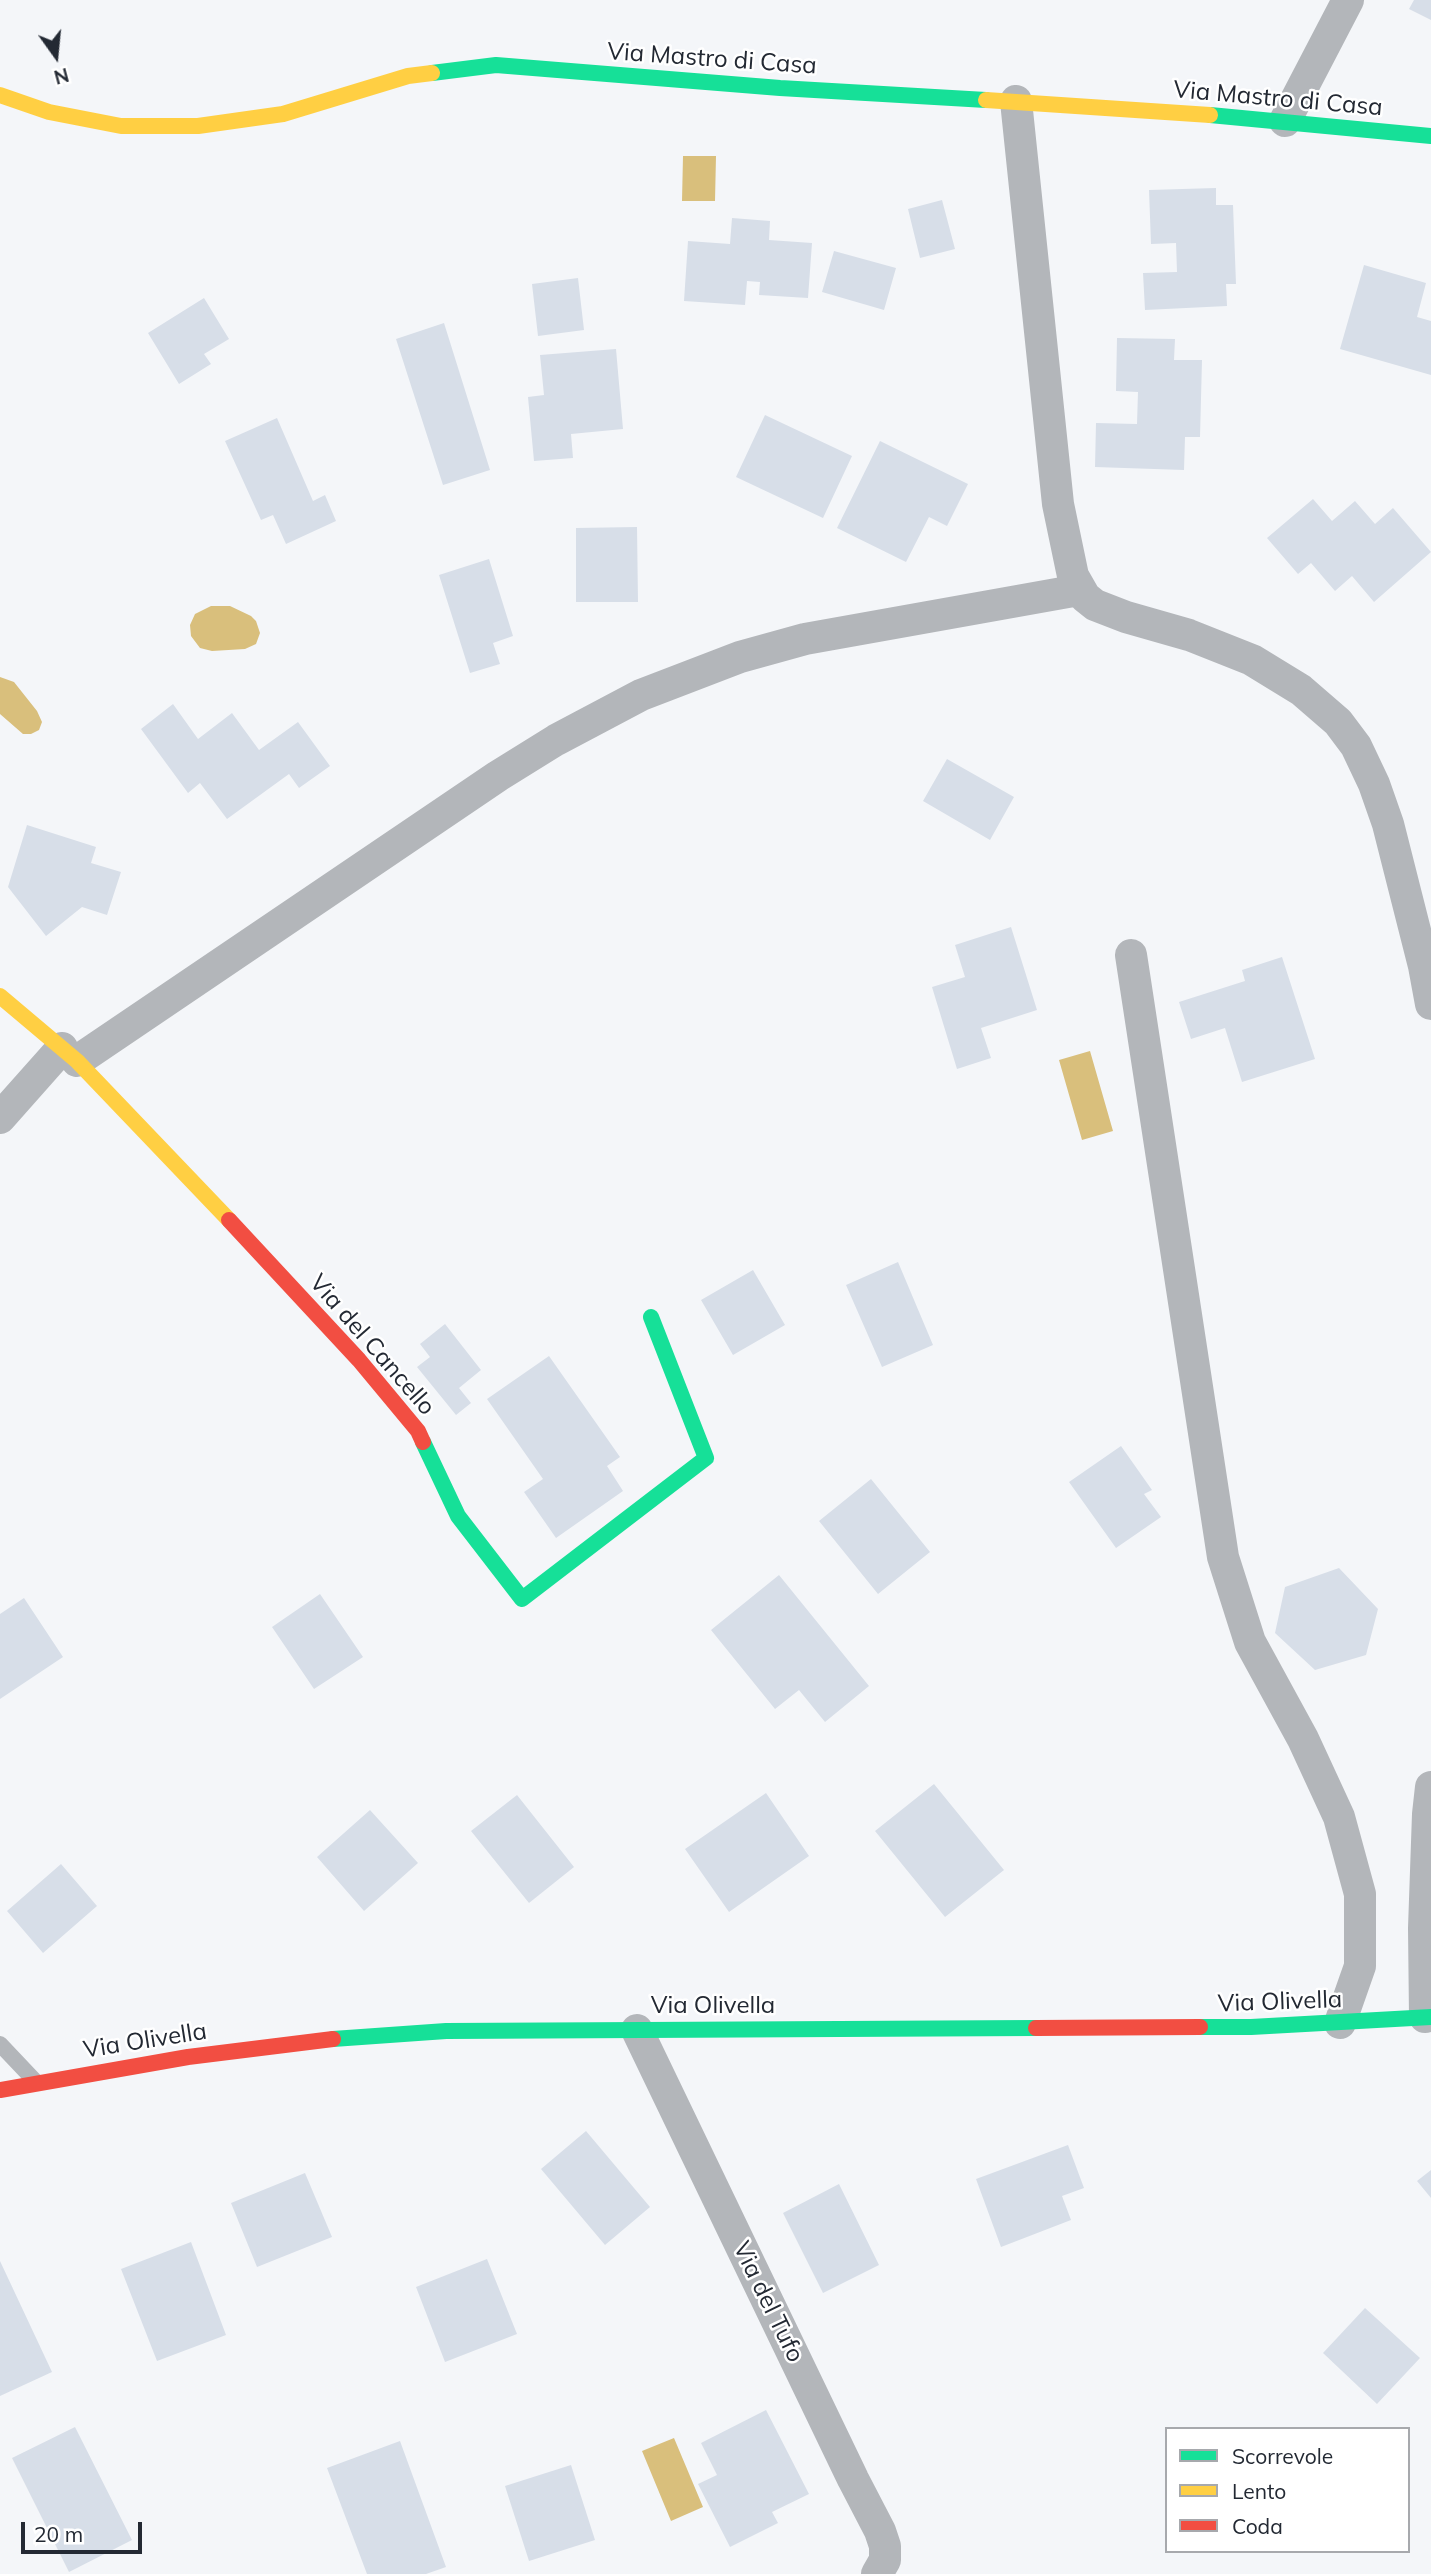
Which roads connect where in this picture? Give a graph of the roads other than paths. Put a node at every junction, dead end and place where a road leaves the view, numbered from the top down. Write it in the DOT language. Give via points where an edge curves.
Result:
graph roads {
  1 [pos="1348,0"];
  2 [pos="0,95"];
  3 [pos="1016,101"];
  4 [pos="1285,121"];
  5 [pos="1431,136"];
  6 [pos="1079,590"];
  7 [pos="1131,955"];
  8 [pos="0,996"];
  9 [pos="1431,1004"];
  10 [pos="70,1055"];
  11 [pos="0,1118"];
  12 [pos="651,1317"];
  13 [pos="1431,1787"];
  14 [pos="1428,2017"];
  15 [pos="1340,2023"];
  16 [pos="637,2029"];
  17 [pos="0,2045"];
  18 [pos="37,2083"];
  19 [pos="0,2090"];
  20 [pos="877,2574"];
  1 -- 4 [label="street"];
  2 -- 3 [label="street, Via Mastro di Casa" via="49,112 121,126 198,126 283,114 408,76 496,65"];
  3 -- 4 [label="street, Via Mastro di Casa"];
  3 -- 6 [label="street" via="1058,504 1067,558"];
  4 -- 5 [label="street, Via Mastro di Casa"];
  6 -- 9 [label="street" via="1107,611 1189,635 1252,660 1301,690 1338,722 1356,746 1388,824"];
  6 -- 10 [label="street" via="805,639 740,657 641,695 498,776"];
  7 -- 15 [label="street" via="1223,1557 1250,1642 1339,1817 1360,1894 1360,1966"];
  8 -- 10 [label="street, Via del Cancello"];
  10 -- 11 [label="street"];
  10 -- 12 [label="street, Via del Cancello" via="389,1395 418,1431 458,1516 522,1599 706,1458"];
  13 -- 14 [label="street" via="1424,1928"];
  14 -- 15 [label="street, Via Olivella"];
  15 -- 16 [label="street, Via Olivella"];
  16 -- 18 [label="street, Via Olivella" via="356,2036 188,2057"];
  16 -- 20 [label="street, Via del Tufo" via="880,2531 885,2560"];
  17 -- 18 [label="lane"];
  18 -- 19 [label="street, Via Olivella"];
}
